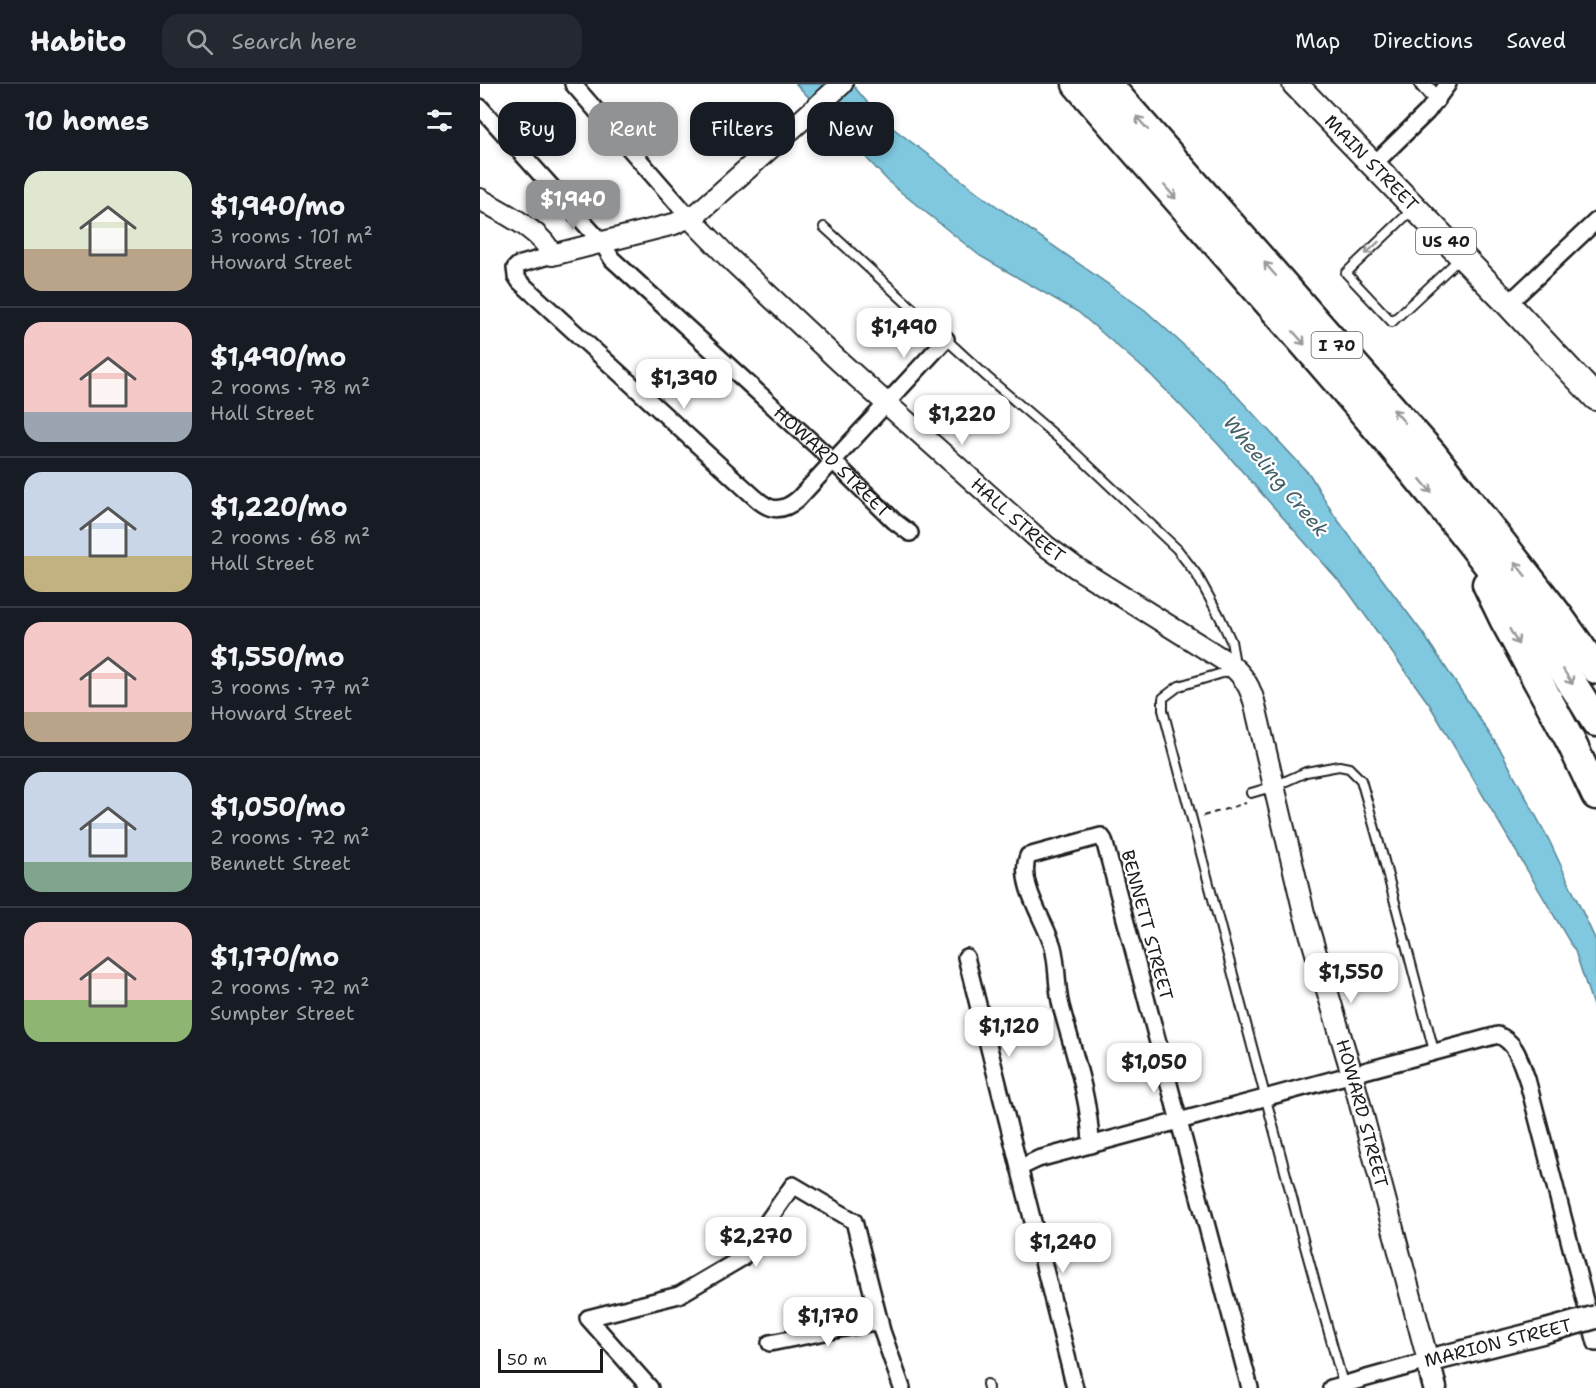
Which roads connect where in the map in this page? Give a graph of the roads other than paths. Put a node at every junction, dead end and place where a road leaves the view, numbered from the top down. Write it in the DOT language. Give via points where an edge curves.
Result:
graph roads {
  1 [pos="573,84"];
  2 [pos="842,84"];
  3 [pos="1077,84"];
  4 [pos="1107,84"];
  5 [pos="1295,84"];
  6 [pos="1423,84"];
  7 [pos="1448,84"];
  8 [pos="1437,100"];
  9 [pos="480,107"];
  10 [pos="1374,165"];
  11 [pos="480,199"];
  12 [pos="1414,208"];
  13 [pos="690,219"];
  14 [pos="1596,221"];
  15 [pos="824,227"];
  16 [pos="602,243"];
  17 [pos="552,255"];
  18 [pos="1461,257"];
  19 [pos="1508,304"];
  20 [pos="946,339"];
  21 [pos="1596,398"];
  22 [pos="888,403"];
  23 [pos="834,462"];
  24 [pos="1460,528"];
  25 [pos="910,533"];
  26 [pos="1557,614"];
  27 [pos="1236,669"];
  28 [pos="1596,669"];
  29 [pos="1596,679"];
  30 [pos="1596,722"];
  31 [pos="1275,786"];
  32 [pos="1251,793"];
  33 [pos="1596,795"];
  34 [pos="966,957"];
  35 [pos="1434,1051"];
  36 [pos="1352,1074"];
  37 [pos="1265,1097"];
  38 [pos="1179,1120"];
  39 [pos="1091,1145"];
  40 [pos="1019,1168"];
  41 [pos="1596,1317"];
  42 [pos="880,1321"];
  43 [pos="770,1343"];
  44 [pos="1596,1343"];
  45 [pos="1428,1361"];
  46 [pos="1339,1387"];
  47 [pos="650,1388"];
  48 [pos="902,1388"];
  49 [pos="1075,1388"];
  50 [pos="1250,1388"];
  51 [pos="1435,1388"];
  1 -- 13 [label="street"];
  2 -- 13 [label="street"];
  3 -- 24 [label="highway, I 70, one-way"];
  26 -- 4 [label="highway, I 70, one-way" via="1433,455"];
  5 -- 10 [label="main road, MAIN STREET / US 40"];
  6 -- 8 [label="street"];
  7 -- 8 [label="street"];
  8 -- 10 [label="street"];
  9 -- 16 [label="street, HOWARD STREET"];
  10 -- 12 [label="main road, MAIN STREET / US 40"];
  11 -- 17 [label="street" via="539,236"];
  12 -- 18 [label="main road, MAIN STREET / US 40"];
  12 -- 18 [label="lane, one-way" via="1346,273 1392,322"];
  13 -- 16 [label="street"];
  13 -- 22 [label="street, HALL STREET"];
  14 -- 19 [label="street"];
  15 -- 20 [label="lane"];
  16 -- 17 [label="street"];
  16 -- 23 [label="street, HOWARD STREET" via="612,259"];
  17 -- 23 [label="street" via="518,265 515,272 520,282 767,507 776,510 790,506"];
  18 -- 19 [label="main road, MAIN STREET / US 40"];
  19 -- 21 [label="main road, MAIN STREET / US 40"];
  20 -- 22 [label="street"];
  20 -- 27 [label="lane" via="1177,549 1197,575 1220,617 1231,641"];
  22 -- 23 [label="street"];
  22 -- 27 [label="street, HALL STREET" via="1046,546"];
  23 -- 25 [label="street, HOWARD STREET"];
  24 -- 30 [label="highway, I 70, one-way" via="1535,627"];
  24 -- 33 [label="highway, one-way"];
  26 -- 28 [label="highway"];
  26 -- 29 [label="highway, I 70"];
  27 -- 31 [label="street, HOWARD STREET" via="1247,682 1254,701"];
  27 -- 37 [label="lane" via="1179,686 1163,698 1163,710"];
  31 -- 32 [label="lane"];
  31 -- 35 [label="lane" via="1306,772 1339,766 1349,768 1361,780"];
  31 -- 36 [label="street, HOWARD STREET" via="1304,913"];
  34 -- 40 [label="street"];
  35 -- 36 [label="street"];
  35 -- 44 [label="street" via="1498,1035 1516,1050"];
  36 -- 37 [label="street"];
  36 -- 45 [label="street, HOWARD STREET"];
  37 -- 38 [label="street"];
  37 -- 46 [label="lane"];
  38 -- 39 [label="street"];
  38 -- 39 [label="street, BENNETT STREET" via="1104,840 1101,836 1028,856 1025,877 1054,951 1057,986 1089,1116"];
  38 -- 50 [label="street, BENNETT STREET"];
  39 -- 40 [label="street"];
  40 -- 49 [label="street"];
  41 -- 45 [label="main road, MARION STREET, bridge"];
  42 -- 43 [label="street"];
  42 -- 47 [label="street" via="854,1221 793,1185 742,1258 679,1295 588,1318"];
  42 -- 48 [label="street"];
  45 -- 46 [label="street, MARION STREET"];
  45 -- 51 [label="main road, HOWARD STREET"];
}
